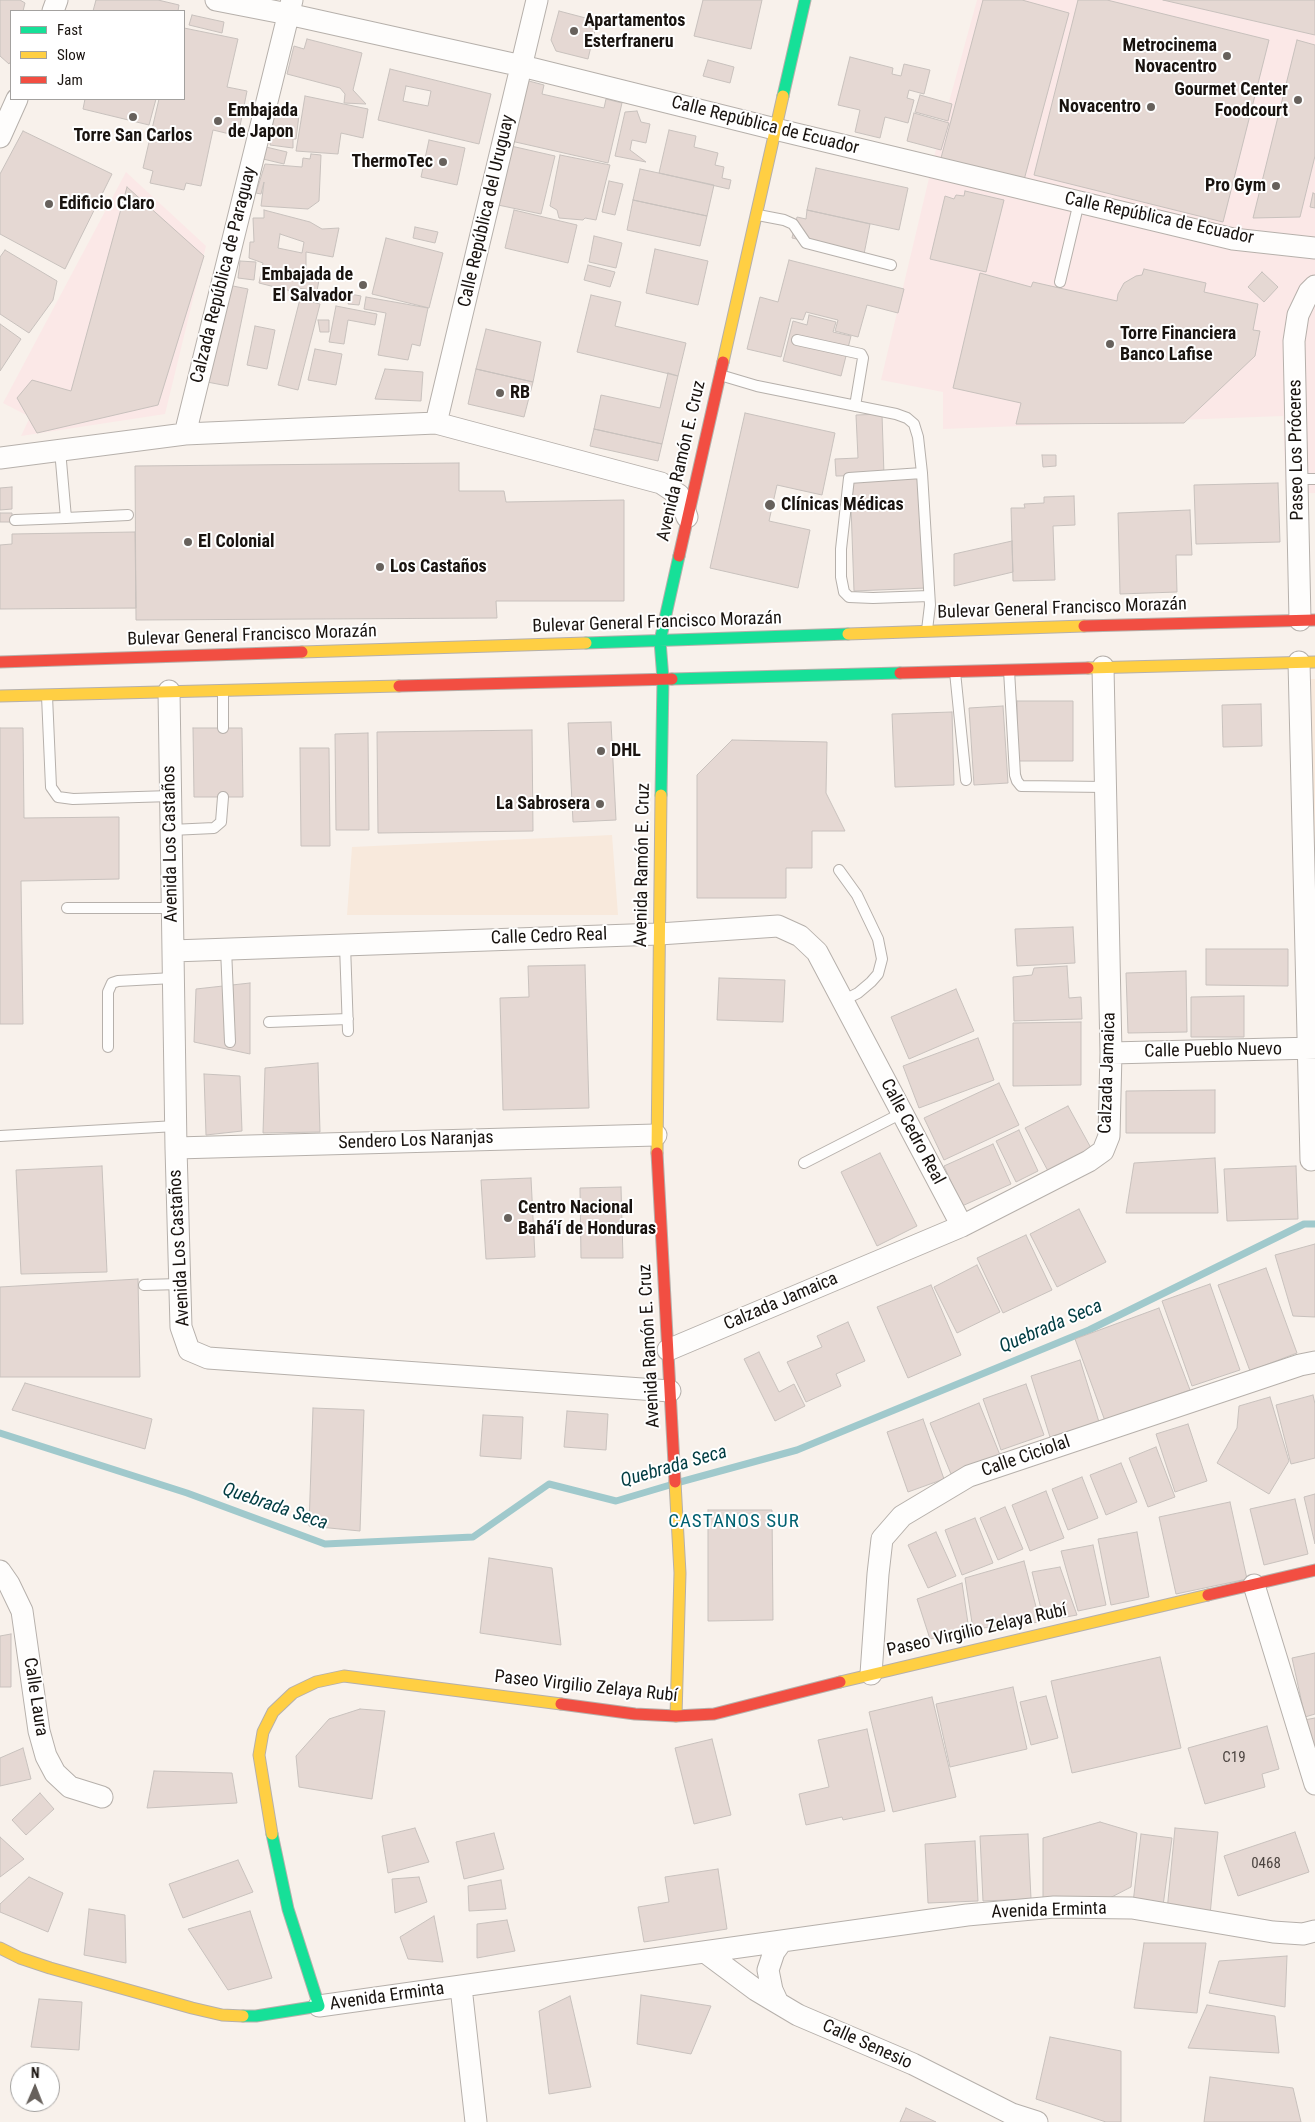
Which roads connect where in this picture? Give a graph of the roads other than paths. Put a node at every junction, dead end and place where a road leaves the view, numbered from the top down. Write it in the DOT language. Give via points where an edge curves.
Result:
graph roads {
  1 [pos="216,0"];
  2 [pos="537,0"];
  3 [pos="805,0"];
  4 [pos="290,7"];
  5 [pos="522,66"];
  6 [pos="17,100"];
  7 [pos="775,129"];
  8 [pos="0,137"];
  9 [pos="1079,202"];
  10 [pos="757,215"];
  11 [pos="1315,248"];
  12 [pos="891,265"];
  13 [pos="1060,282"];
  14 [pos="1315,286"];
  15 [pos="797,340"];
  16 [pos="719,374"];
  17 [pos="855,406"];
  18 [pos="436,422"];
  19 [pos="185,434"];
  20 [pos="60,450"];
  21 [pos="0,458"];
  22 [pos="922,472"];
  23 [pos="1306,479"];
  24 [pos="128,515"];
  25 [pos="687,516"];
  26 [pos="66,518"];
  27 [pos="15,520"];
  28 [pos="930,596"];
  29 [pos="1308,620"];
  30 [pos="927,630"];
  31 [pos="660,641"];
  32 [pos="0,662"];
  33 [pos="1307,662"];
  34 [pos="1103,666"];
  35 [pos="1009,669"];
  36 [pos="955,670"];
  37 [pos="662,679"];
  38 [pos="223,690"];
  39 [pos="169,691"];
  40 [pos="47,695"];
  41 [pos="0,696"];
  42 [pos="224,728"];
  43 [pos="966,780"];
  44 [pos="1106,787"];
  45 [pos="171,796"];
  46 [pos="223,797"];
  47 [pos="171,830"];
  48 [pos="839,870"];
  49 [pos="68,908"];
  50 [pos="172,908"];
  51 [pos="659,934"];
  52 [pos="346,945"];
  53 [pos="226,949"];
  54 [pos="173,951"];
  55 [pos="173,978"];
  56 [pos="842,1001"];
  57 [pos="348,1018"];
  58 [pos="269,1022"];
  59 [pos="348,1031"];
  60 [pos="230,1042"];
  61 [pos="108,1047"];
  62 [pos="1312,1048"];
  63 [pos="1111,1053"];
  64 [pos="902,1113"];
  65 [pos="176,1126"];
  66 [pos="656,1135"];
  67 [pos="0,1136"];
  68 [pos="176,1148"];
  69 [pos="1311,1160"];
  70 [pos="804,1163"];
  71 [pos="962,1226"];
  72 [pos="180,1284"];
  73 [pos="144,1285"];
  74 [pos="668,1350"];
  75 [pos="1315,1362"];
  76 [pos="670,1391"];
  77 [pos="1315,1570"];
  78 [pos="0,1571"];
  79 [pos="1254,1585"];
  80 [pos="871,1674"];
  81 [pos="676,1716"];
  82 [pos="1315,1784"];
  83 [pos="102,1797"];
  84 [pos="1315,1931"];
  85 [pos="782,1941"];
  86 [pos="0,1948"];
  87 [pos="705,1952"];
  88 [pos="461,1987"];
  89 [pos="778,2003"];
  90 [pos="319,2006"];
  91 [pos="476,2122"];
  92 [pos="1037,2122"];
  1 -- 4 [label="street, Calle República de Ecuador"];
  2 -- 5 [label="street, Calle República del Uruguay"];
  3 -- 7 [label="street, Avenida Ramón E. Cruz"];
  4 -- 5 [label="street, Calle República de Ecuador"];
  4 -- 19 [label="street, Calzada República de Paraguay"];
  5 -- 7 [label="street, Calle República de Ecuador"];
  5 -- 18 [label="street, Calle República del Uruguay"];
  6 -- 8 [label="street"];
  7 -- 9 [label="street, Calle República de Ecuador"];
  7 -- 10 [label="street, Avenida Ramón E. Cruz"];
  9 -- 11 [label="street, Calle República de Ecuador" via="1233,239"];
  9 -- 13 [label="lane"];
  10 -- 12 [label="lane" via="792,224 806,243"];
  10 -- 16 [label="street, Avenida Ramón E. Cruz"];
  14 -- 23 [label="street, Paseo Los Próceres" via="1298,315 1294,340"];
  15 -- 17 [label="lane" via="861,354"];
  16 -- 17 [label="lane" via="757,386"];
  16 -- 25 [label="street, Avenida Ramón E. Cruz"];
  17 -- 22 [label="lane" via="896,414 914,424"];
  18 -- 19 [label="street"];
  18 -- 25 [label="street" via="661,483 679,495"];
  19 -- 20 [label="street"];
  20 -- 21 [label="street"];
  20 -- 26 [label="lane"];
  22 -- 28 [label="lane"];
  22 -- 28 [label="lane" via="849,478 841,577 844,592 850,597"];
  23 -- 29 [label="street, Paseo Los Próceres"];
  24 -- 26 [label="lane"];
  25 -- 31 [label="street, Avenida Ramón E. Cruz"];
  26 -- 27 [label="lane"];
  28 -- 30 [label="lane"];
  29 -- 30 [label="street, Bulevar General Francisco Morazán"];
  30 -- 31 [label="street, Bulevar General Francisco Morazán"];
  31 -- 32 [label="street, Bulevar General Francisco Morazán"];
  31 -- 37 [label="street, Avenida Ramón E. Cruz"];
  33 -- 34 [label="street"];
  33 -- 62 [label="street"];
  34 -- 35 [label="street"];
  34 -- 44 [label="street, Calzada Jamaica"];
  35 -- 36 [label="street"];
  35 -- 44 [label="lane" via="1015,775 1021,786"];
  36 -- 37 [label="street"];
  36 -- 43 [label="lane"];
  37 -- 38 [label="street"];
  37 -- 51 [label="street, Avenida Ramón E. Cruz"];
  38 -- 39 [label="street"];
  38 -- 42 [label="lane"];
  39 -- 40 [label="street"];
  39 -- 45 [label="street, Avenida Los Castaños"];
  40 -- 41 [label="street"];
  40 -- 45 [label="lane" via="51,788 58,797"];
  44 -- 63 [label="street, Calzada Jamaica"];
  45 -- 47 [label="street, Avenida Los Castaños"];
  46 -- 47 [label="lane" via="221,822 214,828"];
  47 -- 50 [label="street, Avenida Los Castaños"];
  48 -- 56 [label="lane" via="857,895 878,939 882,959 878,974 871,982"];
  49 -- 50 [label="lane"];
  50 -- 54 [label="street, Avenida Los Castaños"];
  51 -- 52 [label="street, Calle Cedro Real"];
  51 -- 56 [label="street, Calle Cedro Real" via="778,926 800,936 817,952"];
  51 -- 66 [label="street, Avenida Ramón E. Cruz"];
  52 -- 53 [label="street, Calle Cedro Real"];
  52 -- 57 [label="lane"];
  53 -- 54 [label="street, Calle Cedro Real"];
  53 -- 60 [label="lane"];
  54 -- 55 [label="street, Avenida Los Castaños"];
  55 -- 61 [label="lane" via="112,983 108,992"];
  55 -- 65 [label="street, Avenida Los Castaños"];
  56 -- 64 [label="street, Calle Cedro Real"];
  57 -- 58 [label="lane"];
  57 -- 59 [label="lane"];
  62 -- 63 [label="street, Calle Pueblo Nuevo"];
  62 -- 69 [label="street"];
  63 -- 71 [label="street, Calzada Jamaica" via="1109,1136 1103,1151"];
  64 -- 70 [label="lane"];
  64 -- 71 [label="street, Calle Cedro Real"];
  65 -- 67 [label="lane"];
  65 -- 68 [label="street, Avenida Los Castaños"];
  66 -- 68 [label="street, Sendero Los Naranjas"];
  66 -- 74 [label="street, Avenida Ramón E. Cruz"];
  68 -- 72 [label="street, Avenida Los Castaños"];
  71 -- 74 [label="street, Calzada Jamaica"];
  72 -- 73 [label="lane"];
  72 -- 76 [label="street, Avenida Los Castaños" via="181,1327 188,1350 208,1358"];
  74 -- 76 [label="street, Avenida Ramón E. Cruz"];
  75 -- 80 [label="street, Calle Ciciolal" via="969,1476 902,1516 882,1539"];
  76 -- 81 [label="street, Avenida Ramón E. Cruz" via="680,1573"];
  77 -- 79 [label="street, Paseo Virgilio Zelaya Rubí"];
  78 -- 83 [label="street, Calle Laura" via="22,1612 39,1731 46,1756 55,1773 70,1787"];
  79 -- 80 [label="street, Paseo Virgilio Zelaya Rubí"];
  79 -- 82 [label="street"];
  80 -- 81 [label="street, Paseo Virgilio Zelaya Rubí" via="714,1714"];
  81 -- 90 [label="street, Paseo Virgilio Zelaya Rubí" via="636,1714 344,1676 316,1682 293,1693 273,1712 263,1732 259,1755 288,1908"];
  84 -- 85 [label="street, Avenida Erminta" via="1303,1934 1273,1932 1132,1908 1054,1907 967,1915"];
  85 -- 87 [label="street, Avenida Erminta"];
  85 -- 89 [label="street" via="768,1970"];
  86 -- 90 [label="street, Avenida Erminta" via="50,1968 222,2015 256,2016"];
  87 -- 88 [label="street, Avenida Erminta"];
  87 -- 89 [label="street, Calle Senesio"];
  88 -- 90 [label="street, Avenida Erminta"];
  88 -- 91 [label="street"];
  89 -- 92 [label="street, Calle Senesio" via="798,2015 913,2064 1012,2114"];
}
